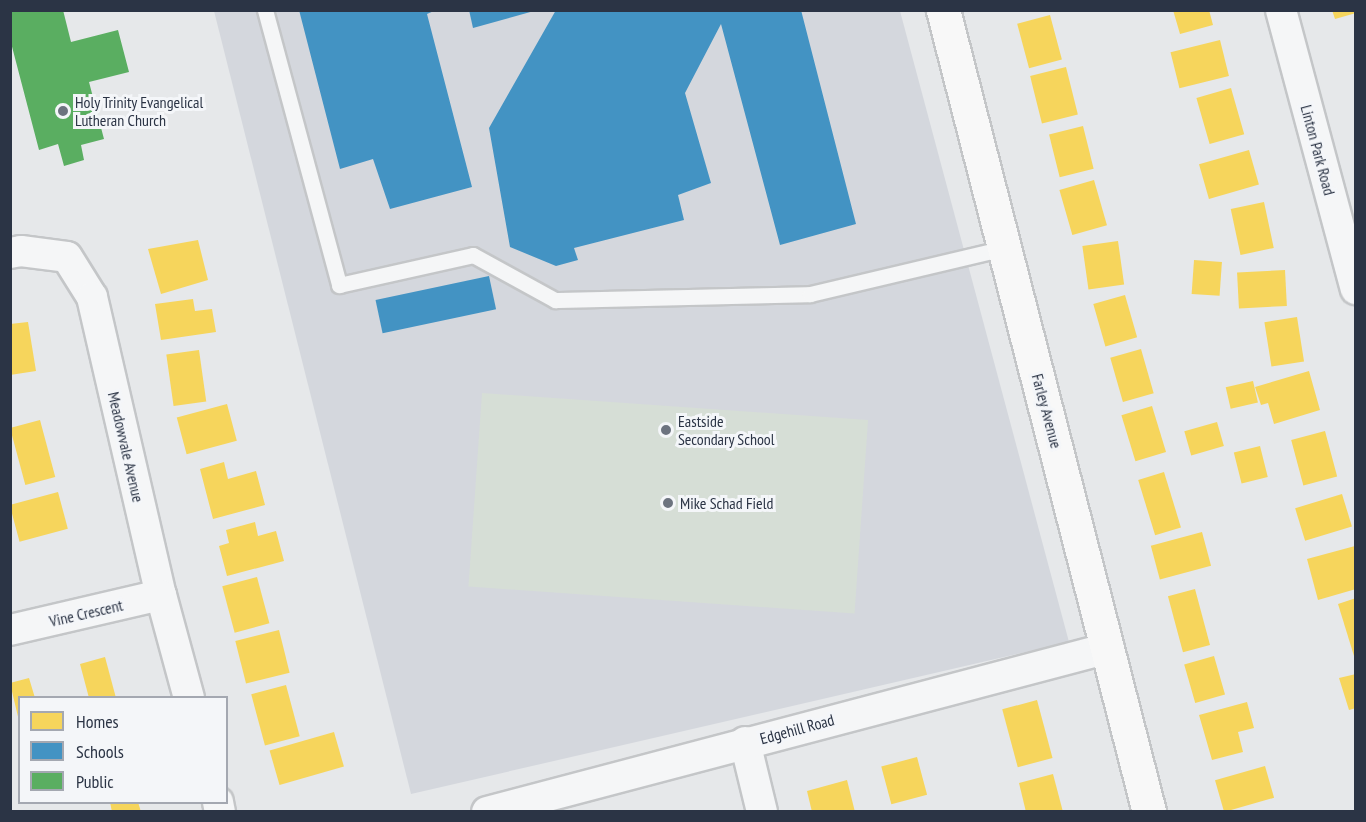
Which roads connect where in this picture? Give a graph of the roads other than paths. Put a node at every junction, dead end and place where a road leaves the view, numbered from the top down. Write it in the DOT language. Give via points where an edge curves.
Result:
graph roads {
  1 [pos="265,10"];
  2 [pos="943,10"];
  3 [pos="1281,10"];
  4 [pos="1004,248"];
  5 [pos="10,253"];
  6 [pos="1356,289"];
  7 [pos="161,595"];
  8 [pos="10,630"];
  9 [pos="1109,648"];
  10 [pos="188,696"];
  11 [pos="746,742"];
  12 [pos="487,812"];
  13 [pos="762,812"];
  14 [pos="1149,812"];
  1 -- 4 [label="lane" via="339,285 473,255 555,300 810,294"];
  2 -- 4 [label="street, Farley Avenue"];
  3 -- 6 [label="street, Linton Park Road"];
  4 -- 9 [label="street, Farley Avenue"];
  5 -- 7 [label="street, Meadowvale Avenue" via="21,250 67,257 92,297"];
  7 -- 8 [label="street, Vine Crescent"];
  7 -- 10 [label="street, Meadowvale Avenue"];
  9 -- 11 [label="street, Edgehill Road"];
  9 -- 14 [label="street, Farley Avenue"];
  11 -- 12 [label="street, Edgehill Road"];
  11 -- 13 [label="street"];
}
